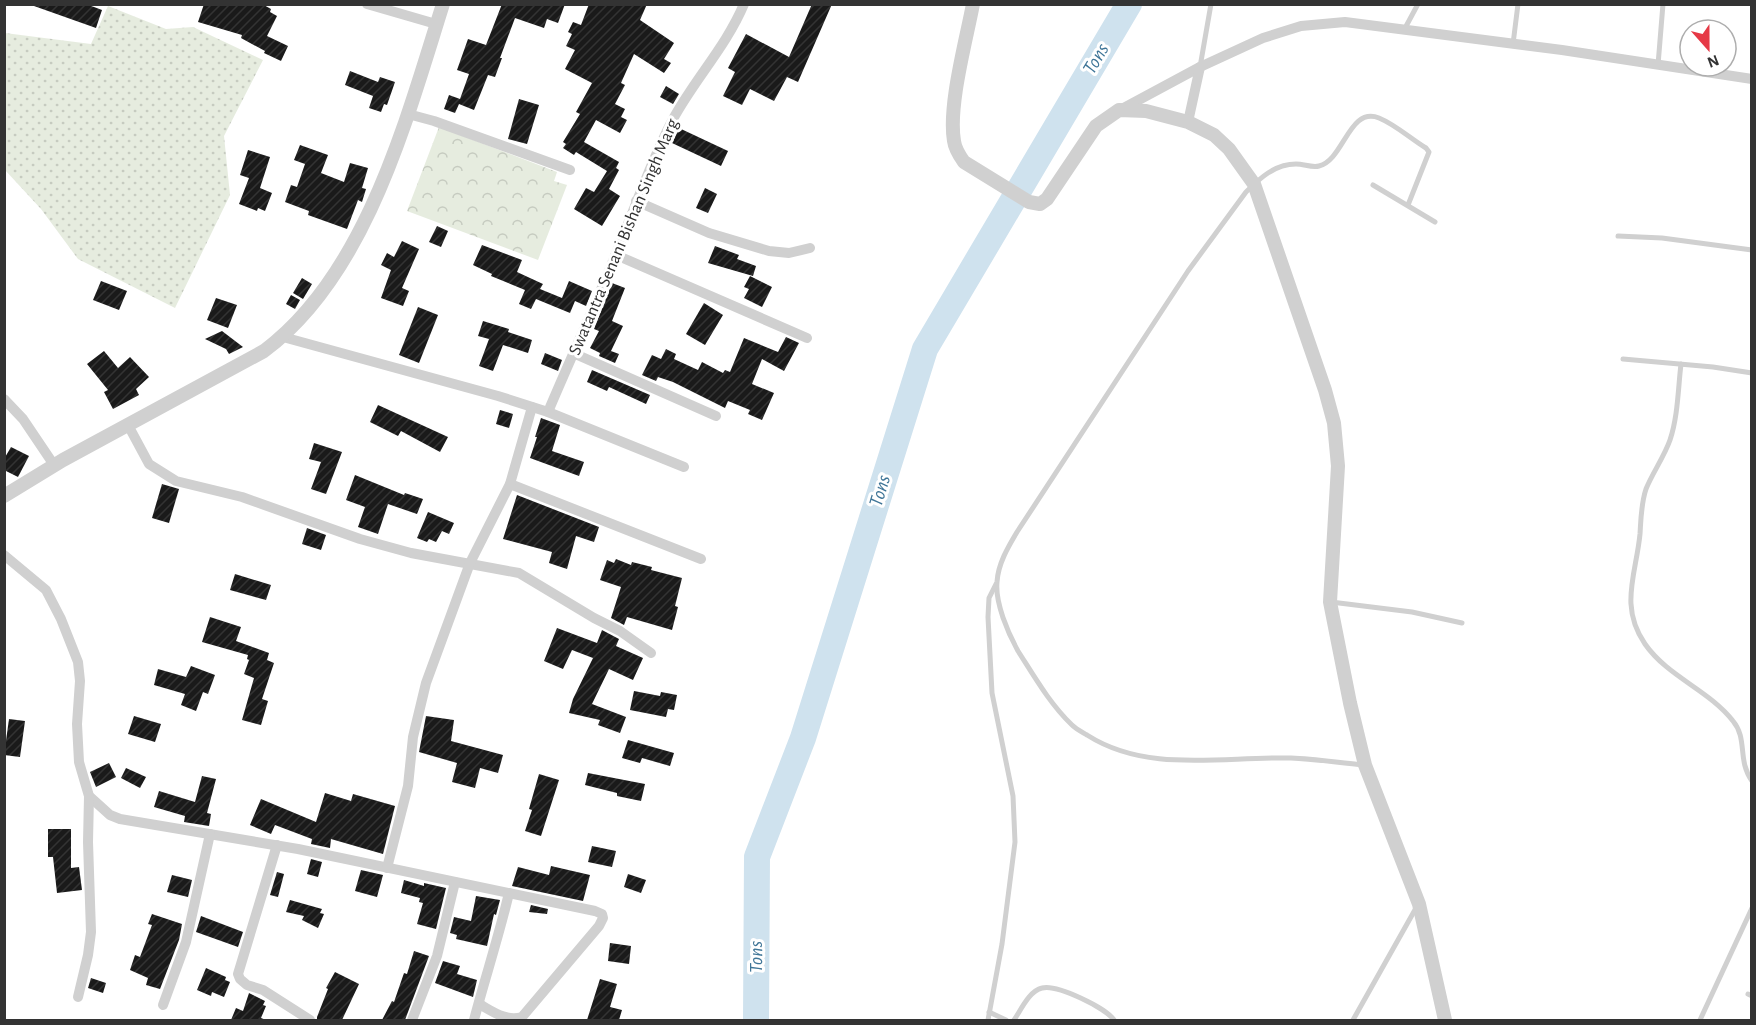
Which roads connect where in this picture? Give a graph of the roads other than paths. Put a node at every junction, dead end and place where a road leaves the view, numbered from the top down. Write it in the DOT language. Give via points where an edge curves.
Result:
graph roads {
  1 [pos="367,4"];
  2 [pos="442,4"];
  3 [pos="744,4"];
  4 [pos="973,4"];
  5 [pos="1211,4"];
  6 [pos="1418,4"];
  7 [pos="1518,4"];
  8 [pos="1663,4"];
  9 [pos="436,24"];
  10 [pos="1404,30"];
  11 [pos="1513,44"];
  12 [pos="1658,64"];
  13 [pos="1200,67"];
  14 [pos="1752,79"];
  15 [pos="1119,110"];
  16 [pos="408,114"];
  17 [pos="1188,122"];
  18 [pos="570,170"];
  19 [pos="1254,184"];
  20 [pos="1373,185"];
  21 [pos="636,201"];
  22 [pos="1408,205"];
  23 [pos="1435,222"];
  24 [pos="1618,236"];
  25 [pos="810,248"];
  26 [pos="1752,250"];
  27 [pos="616,255"];
  28 [pos="283,337"];
  29 [pos="807,338"];
  30 [pos="573,353"];
  31 [pos="1623,359"];
  32 [pos="1681,364"];
  33 [pos="1752,373"];
  34 [pos="4,399"];
  35 [pos="532,407"];
  36 [pos="548,412"];
  37 [pos="717,416"];
  38 [pos="128,425"];
  39 [pos="54,465"];
  40 [pos="684,467"];
  41 [pos="510,484"];
  42 [pos="4,496"];
  43 [pos="4,555"];
  44 [pos="701,559"];
  45 [pos="470,563"];
  46 [pos="996,583"];
  47 [pos="1330,602"];
  48 [pos="1462,623"];
  49 [pos="651,653"];
  50 [pos="1365,765"];
  51 [pos="1752,781"];
  52 [pos="89,796"];
  53 [pos="210,834"];
  54 [pos="277,845"];
  55 [pos="387,868"];
  56 [pos="455,882"];
  57 [pos="509,893"];
  58 [pos="1419,904"];
  59 [pos="1752,908"];
  60 [pos="78,997"];
  61 [pos="478,1004"];
  62 [pos="163,1005"];
  63 [pos="989,1012"];
  64 [pos="310,1020"];
  65 [pos="412,1020"];
  66 [pos="474,1020"];
  67 [pos="988,1020"];
  68 [pos="1006,1020"];
  69 [pos="1014,1020"];
  70 [pos="1114,1020"];
  71 [pos="1353,1020"];
  72 [pos="1445,1020"];
  73 [pos="1700,1020"];
  1 -- 9 [label="street"];
  2 -- 9 [label="street"];
  3 -- 21 [label="street, Swatantra Senani Bishan Singh Marg" via="724,44 673,119"];
  4 -- 15 [label="street" via="954,103 954,140 964,162 1029,202 1040,204 1047,200 1096,126"];
  5 -- 13 [label="lane"];
  6 -- 10 [label="lane"];
  7 -- 11 [label="lane"];
  8 -- 12 [label="lane"];
  9 -- 16 [label="street"];
  10 -- 11 [label="street"];
  10 -- 13 [label="street" via="1345,21 1301,27 1263,38"];
  11 -- 12 [label="street"];
  12 -- 14 [label="street"];
  13 -- 15 [label="street"];
  13 -- 17 [label="street"];
  15 -- 17 [label="street" via="1146,111"];
  16 -- 18 [label="street"];
  16 -- 28 [label="street" via="372,207 348,254 319,296"];
  17 -- 19 [label="street" via="1214,135 1229,149"];
  19 -- 22 [label="lane" via="1283,165 1326,163 1353,125 1364,118 1378,117 1429,152"];
  19 -- 46 [label="lane" via="1188,271 1017,532 1005,553"];
  19 -- 47 [label="street" via="1334,423 1338,466"];
  20 -- 22 [label="lane"];
  21 -- 25 [label="street" via="709,233 769,251 789,253"];
  21 -- 27 [label="street, Swatantra Senani Bishan Singh Marg"];
  22 -- 23 [label="lane"];
  24 -- 26 [label="lane"];
  27 -- 29 [label="street"];
  27 -- 30 [label="street, Swatantra Senani Bishan Singh Marg"];
  28 -- 35 [label="street"];
  28 -- 38 [label="street"];
  30 -- 36 [label="street, Swatantra Senani Bishan Singh Marg"];
  30 -- 37 [label="street"];
  31 -- 32 [label="lane"];
  32 -- 33 [label="lane"];
  32 -- 51 [label="lane" via="1673,429 1646,490 1640,514 1631,613 1653,655 1734,722 1740,731 1744,767"];
  34 -- 39 [label="street" via="23,419"];
  35 -- 36 [label="street"];
  35 -- 41 [label="street"];
  36 -- 40 [label="street"];
  38 -- 39 [label="street"];
  38 -- 45 [label="street" via="149,464 176,481 242,497 380,545"];
  39 -- 42 [label="street"];
  41 -- 44 [label="street"];
  41 -- 45 [label="street"];
  43 -- 52 [label="street" via="46,590 78,662 77,749"];
  45 -- 49 [label="street" via="528,577"];
  45 -- 55 [label="street" via="426,683 413,737 408,786"];
  46 -- 50 [label="lane" via="1002,617 1027,665 1073,726 1103,746 1138,757 1186,761 1292,758"];
  46 -- 63 [label="lane" via="989,598 988,617 992,693 1013,796 1015,842"];
  47 -- 48 [label="lane" via="1412,612"];
  47 -- 50 [label="street"];
  50 -- 58 [label="street"];
  52 -- 53 [label="street" via="120,819"];
  52 -- 60 [label="street" via="91,932"];
  53 -- 54 [label="street"];
  53 -- 62 [label="street" via="186,942"];
  54 -- 55 [label="street"];
  54 -- 64 [label="street" via="238,974 247,985 263,990"];
  55 -- 56 [label="street"];
  56 -- 57 [label="street"];
  56 -- 65 [label="street" via="437,956"];
  57 -- 61 [label="street"];
  57 -- 61 [label="street" via="596,911 603,918 522,1017 513,1020"];
  58 -- 71 [label="lane"];
  58 -- 72 [label="street"];
  59 -- 73 [label="lane"];
  61 -- 66 [label="street"];
  63 -- 67 [label="lane"];
  63 -- 68 [label="lane"];
  69 -- 70 [label="lane" via="1031,994 1040,988 1051,988 1102,1009"];
}
